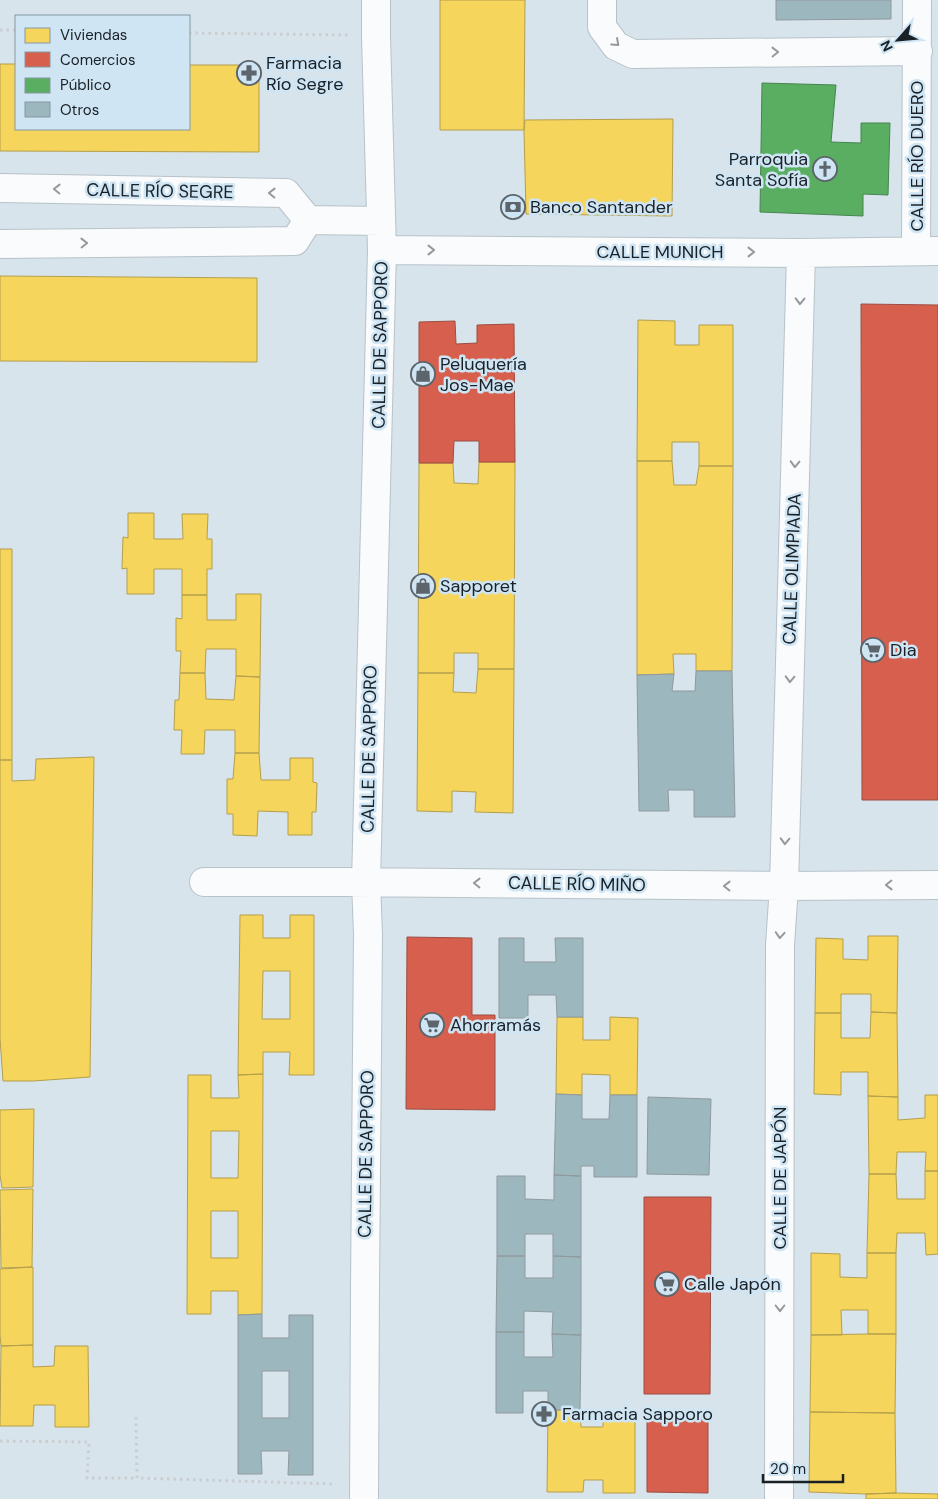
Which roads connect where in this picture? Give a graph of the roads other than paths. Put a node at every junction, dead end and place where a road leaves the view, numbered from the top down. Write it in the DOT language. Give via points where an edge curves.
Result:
graph roads {
  1 [pos="376,0"];
  2 [pos="602,0"];
  3 [pos="917,0"];
  4 [pos="918,50"];
  5 [pos="0,188"];
  6 [pos="308,220"];
  7 [pos="381,221"];
  8 [pos="0,244"];
  9 [pos="382,250"];
  10 [pos="927,251"];
  11 [pos="801,252"];
  12 [pos="210,882"];
  13 [pos="366,882"];
  14 [pos="938,885"];
  15 [pos="784,886"];
  16 [pos="364,1499"];
  17 [pos="779,1499"];
  1 -- 7 [label="street, CALLE DE SAPPORO"];
  2 -- 4 [label="street, one-way" via="602,27 616,46 633,54"];
  3 -- 4 [label="street, CALLE RÍO DUERO"];
  4 -- 10 [label="street, CALLE RÍO DUERO"];
  6 -- 5 [label="street, CALLE RÍO SEGRE, one-way" via="286,193"];
  6 -- 7 [label="street"];
  8 -- 6 [label="street, one-way" via="295,241"];
  7 -- 9 [label="street, CALLE DE SAPPORO"];
  9 -- 11 [label="street, CALLE MUNICH, one-way"];
  9 -- 13 [label="street, CALLE DE SAPPORO"];
  10 -- 11 [label="street, CALLE MUNICH"];
  11 -- 15 [label="street, CALLE OLIMPIADA, one-way"];
  12 -- 13 [label="street, CALLE RÍO MIÑO"];
  15 -- 13 [label="street, CALLE RÍO MIÑO, one-way"];
  13 -- 16 [label="street, CALLE DE SAPPORO"];
  14 -- 15 [label="street, CALLE RÍO MIÑO, one-way"];
  15 -- 17 [label="street, CALLE DE JAPÓN, one-way" via="780,945"];
}
